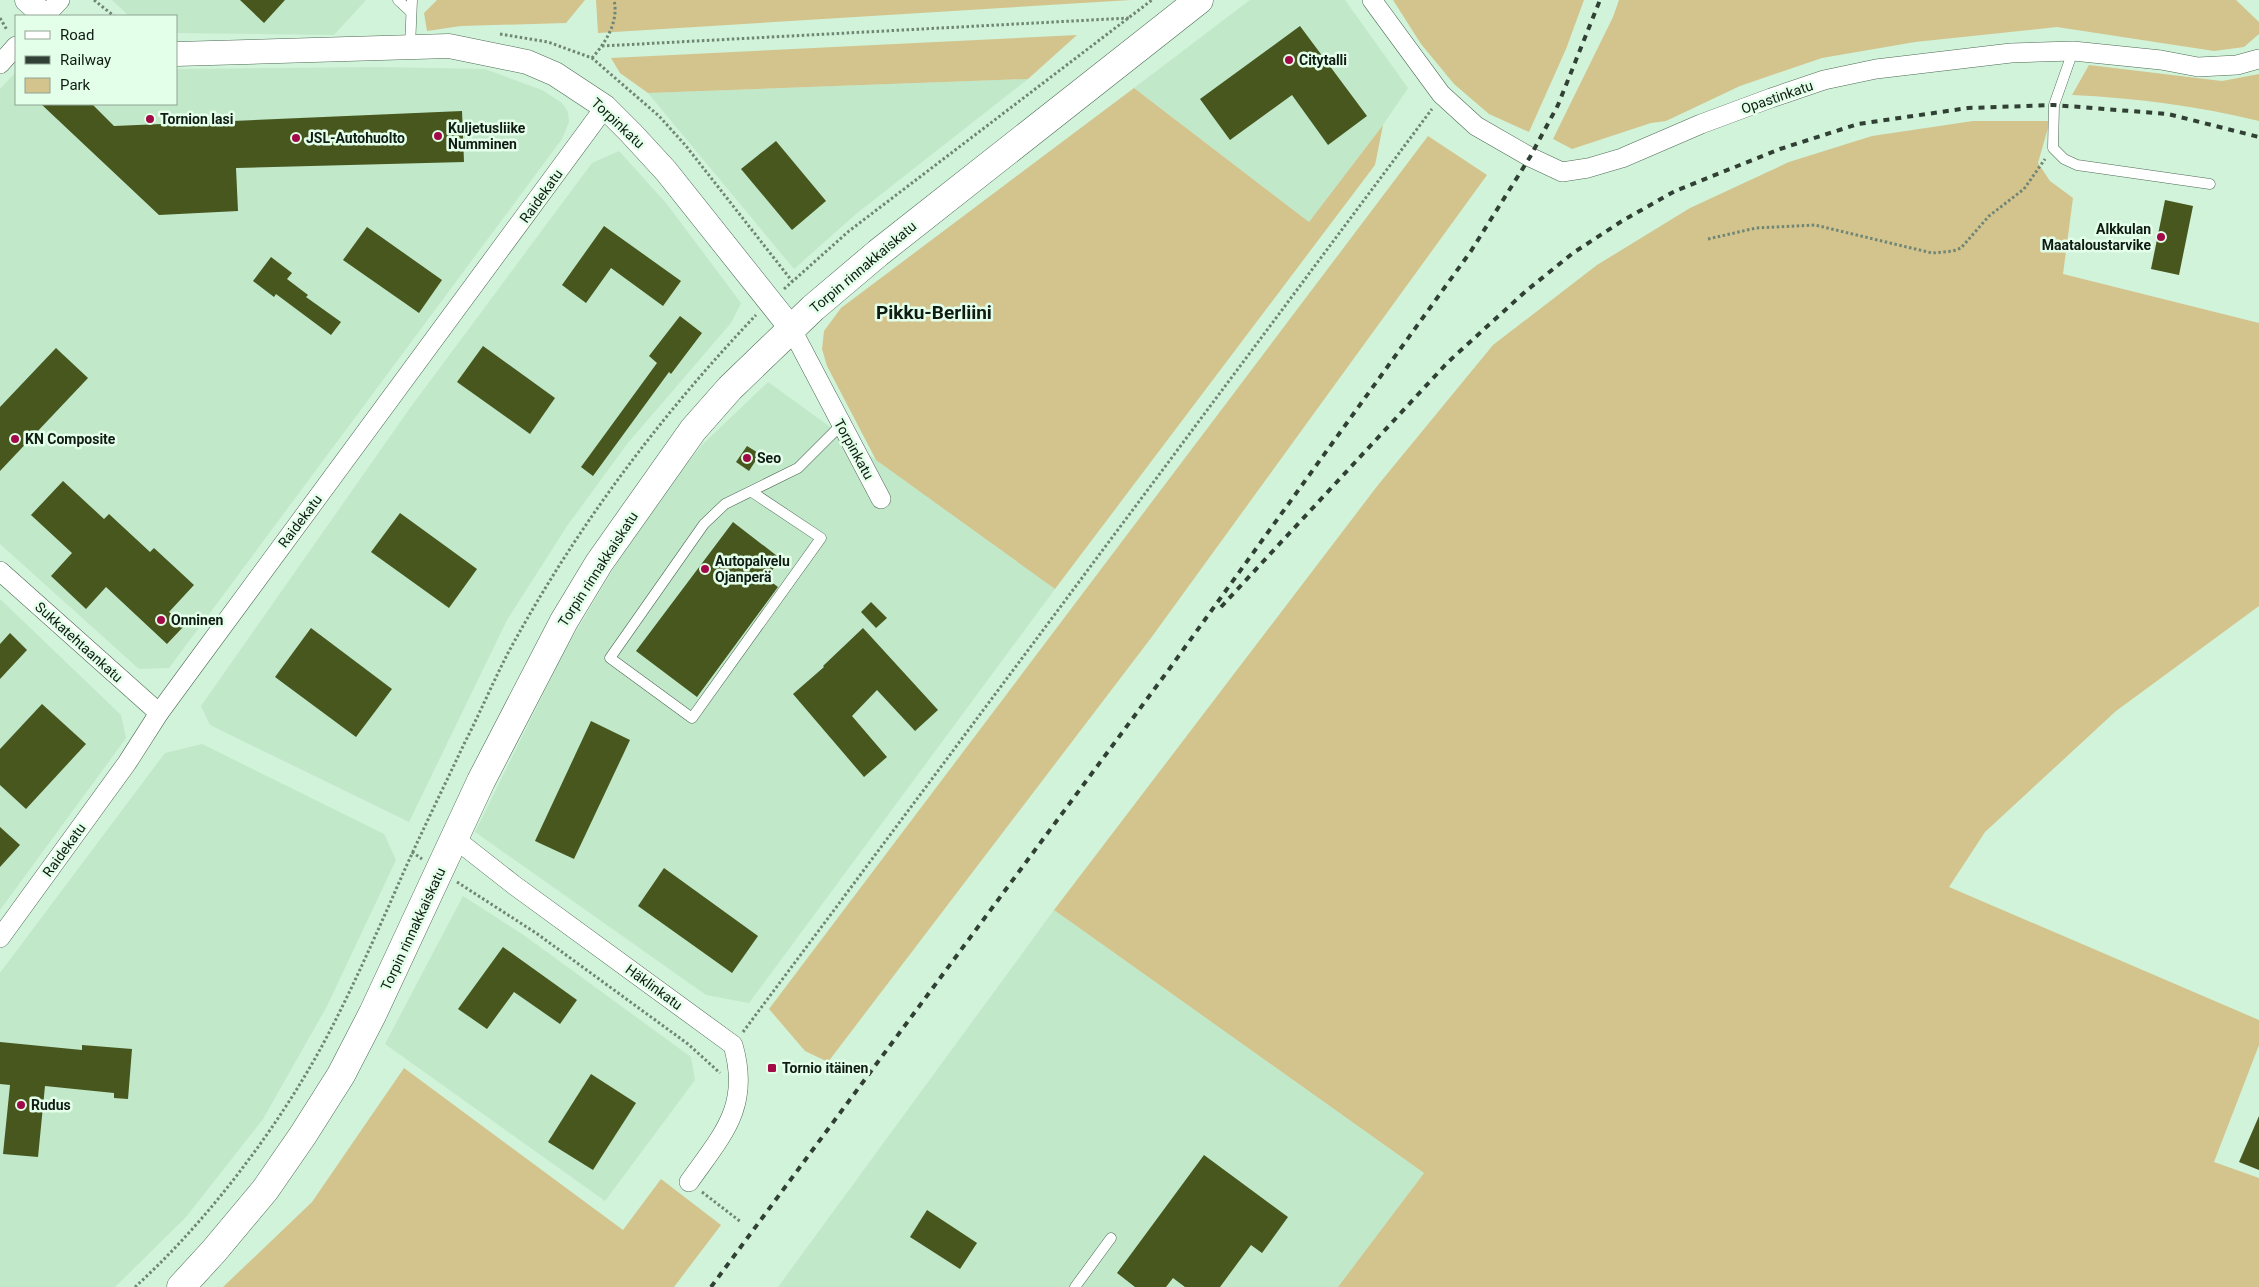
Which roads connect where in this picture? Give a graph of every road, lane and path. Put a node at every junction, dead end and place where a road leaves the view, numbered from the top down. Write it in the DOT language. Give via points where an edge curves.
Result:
graph roads {
  1 [pos="27,0"];
  2 [pos="60,0"];
  3 [pos="94,0"];
  4 [pos="398,0"];
  5 [pos="412,0"];
  6 [pos="614,0"];
  7 [pos="1199,0"];
  8 [pos="1372,0"];
  9 [pos="411,12"];
  10 [pos="44,15"];
  11 [pos="46,15"];
  12 [pos="113,15"];
  13 [pos="1130,18"];
  14 [pos="499,34"];
  15 [pos="602,46"];
  16 [pos="15,47"];
  17 [pos="410,47"];
  18 [pos="2072,51"];
  19 [pos="178,54"];
  20 [pos="592,58"];
  21 [pos="2259,59"];
  22 [pos="0,64"];
  23 [pos="1441,94"];
  24 [pos="605,107"];
  25 [pos="2053,148"];
  26 [pos="2210,184"];
  27 [pos="1708,239"];
  28 [pos="792,281"];
  29 [pos="791,328"];
  30 [pos="841,426"];
  31 [pos="752,492"];
  32 [pos="882,499"];
  33 [pos="0,571"];
  34 [pos="159,713"];
  35 [pos="454,838"];
  36 [pos="412,852"];
  37 [pos="440,871"];
  38 [pos="0,938"];
  39 [pos="733,1045"];
  40 [pos="738,1089"];
  41 [pos="689,1182"];
  42 [pos="741,1222"];
  43 [pos="1111,1238"];
  44 [pos="181,1287"];
  45 [pos="1075,1287"];
  1 -- 10 [label="street"];
  2 -- 11 [label="street"];
  3 -- 12 [label="path"];
  4 -- 9 [label="lane"];
  5 -- 9 [label="lane"];
  6 -- 15 [label="path" via="616,16"];
  7 -- 29 [label="main road, Torpin rinnakkaiskatu" via="878,254"];
  8 -- 23 [label="street, Opastinkatu"];
  9 -- 17 [label="lane"];
  13 -- 15 [label="path"];
  14 -- 20 [label="path" via="548,42"];
  15 -- 20 [label="path"];
  16 -- 22 [label="street"];
  17 -- 19 [label="street, Torpinkatu"];
  17 -- 24 [label="street, Torpinkatu" via="449,46 527,62 554,74"];
  18 -- 21 [label="street, Opastinkatu" via="2161,60 2198,68 2237,65"];
  18 -- 23 [label="street, Opastinkatu" via="2011,53 1876,69 1824,80 1702,124 1622,158 1562,172 1476,126"];
  18 -- 25 [label="lane" via="2054,105"];
  20 -- 28 [label="path" via="665,122"];
  23 -- 39 [label="path" via="1422,124"];
  24 -- 29 [label="street, Torpinkatu" via="666,171"];
  24 -- 34 [label="street, Raidekatu"];
  25 -- 26 [label="lane" via="2064,159 2077,165"];
  25 -- 27 [label="path" via="2024,189 1989,216 1961,248 1953,251 1932,253 1816,226 1756,228"];
  29 -- 30 [label="street, Torpinkatu"];
  29 -- 35 [label="main road, Torpin rinnakkaiskatu" via="693,430 599,563 542,662"];
  30 -- 31 [label="lane" via="798,468"];
  30 -- 32 [label="street, Torpinkatu"];
  31 -- 31 [label="lane" via="821,538 692,718 610,658 704,524 726,504"];
  33 -- 34 [label="street, Sukkatehtaankatu"];
  34 -- 38 [label="street, Raidekatu" via="127,763"];
  35 -- 37 [label="main road, Torpin rinnakkaiskatu"];
  35 -- 39 [label="street, Häklinkatu"];
  36 -- 37 [label="path"];
  37 -- 40 [label="path" via="536,933 680,1038"];
  37 -- 44 [label="main road, Torpin rinnakkaiskatu" via="373,1013 308,1128 266,1190"];
  39 -- 40 [label="street" via="739,1067"];
  40 -- 41 [label="street" via="730,1122"];
  41 -- 42 [label="path"];
  43 -- 45 [label="lane"];
}
